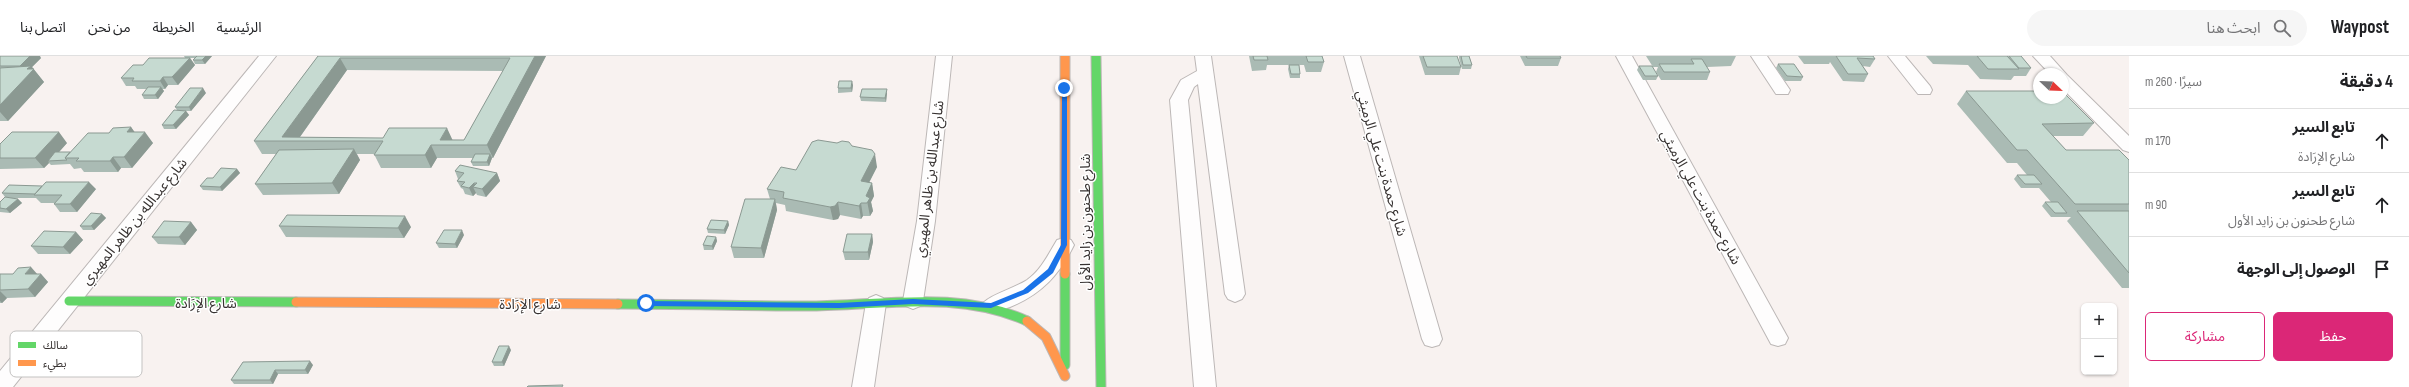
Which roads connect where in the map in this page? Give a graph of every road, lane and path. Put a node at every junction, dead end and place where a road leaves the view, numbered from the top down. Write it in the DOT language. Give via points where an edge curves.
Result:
graph roads {
  1 [pos="268,56"];
  2 [pos="944,56"];
  3 [pos="1065,56"];
  4 [pos="1096,56"];
  5 [pos="1352,56"];
  6 [pos="1624,56"];
  7 [pos="1759,56"];
  8 [pos="1896,56"];
  9 [pos="2041,56"];
  10 [pos="1204,64"];
  11 [pos="2053,68"];
  12 [pos="2069,84"];
  13 [pos="1782,90"];
  14 [pos="1924,90"];
  15 [pos="2129,146"];
  16 [pos="1064,245"];
  17 [pos="1235,294"];
  18 [pos="69,301"];
  19 [pos="913,302"];
  20 [pos="876,303"];
  21 [pos="991,306"];
  22 [pos="45,331"];
  23 [pos="1778,338"];
  24 [pos="1432,339"];
  25 [pos="10,374"];
  26 [pos="1065,376"];
  27 [pos="0,386"];
  28 [pos="863,387"];
  29 [pos="1064,387"];
  30 [pos="1101,387"];
  31 [pos="1205,387"];
  1 -- 18 [label="street, شارع عبدالله بن ظاهر المهيري"];
  2 -- 19 [label="street, شارع عبدالله بن ظاهر المهيري" via="926,221"];
  3 -- 16 [label="street, شارع طحنون بن زايد الأول"];
  4 -- 30 [label="street, شارع طحنون بن زايد الأول"];
  5 -- 24 [label="street, شارع حمدة بنت علي الرميثي"];
  6 -- 23 [label="street, شارع حمدة بنت علي الرميثي"];
  7 -- 13 [label="street"];
  8 -- 14 [label="street"];
  9 -- 11 [label="street"];
  10 -- 17 [label="street"];
  10 -- 31 [label="street" via="1187,84 1180,100"];
  12 -- 15 [label="street"];
  16 -- 21 [label="street, شارع الإرَادة" via="1050,271 1040,282"];
  16 -- 26 [label="street, شارع طحنون بن زايد الأول"];
  18 -- 20 [label="street, شارع الإرَادة" via="839,305"];
  18 -- 22 [label="street, شارع عبدالله بن ظاهر المهيري"];
  19 -- 20 [label="street, شارع الإرَادة"];
  19 -- 21 [label="street, شارع الإرَادة"];
  20 -- 28 [label="street"];
  21 -- 26 [label="street, شارع الإرَادة" via="1007,310 1035,325 1054,347"];
  25 -- 27 [label="street, شارع عبدالله بن ظاهر المهيري"];
  26 -- 29 [label="street, شارع طحنون بن زايد الأول"];
}
